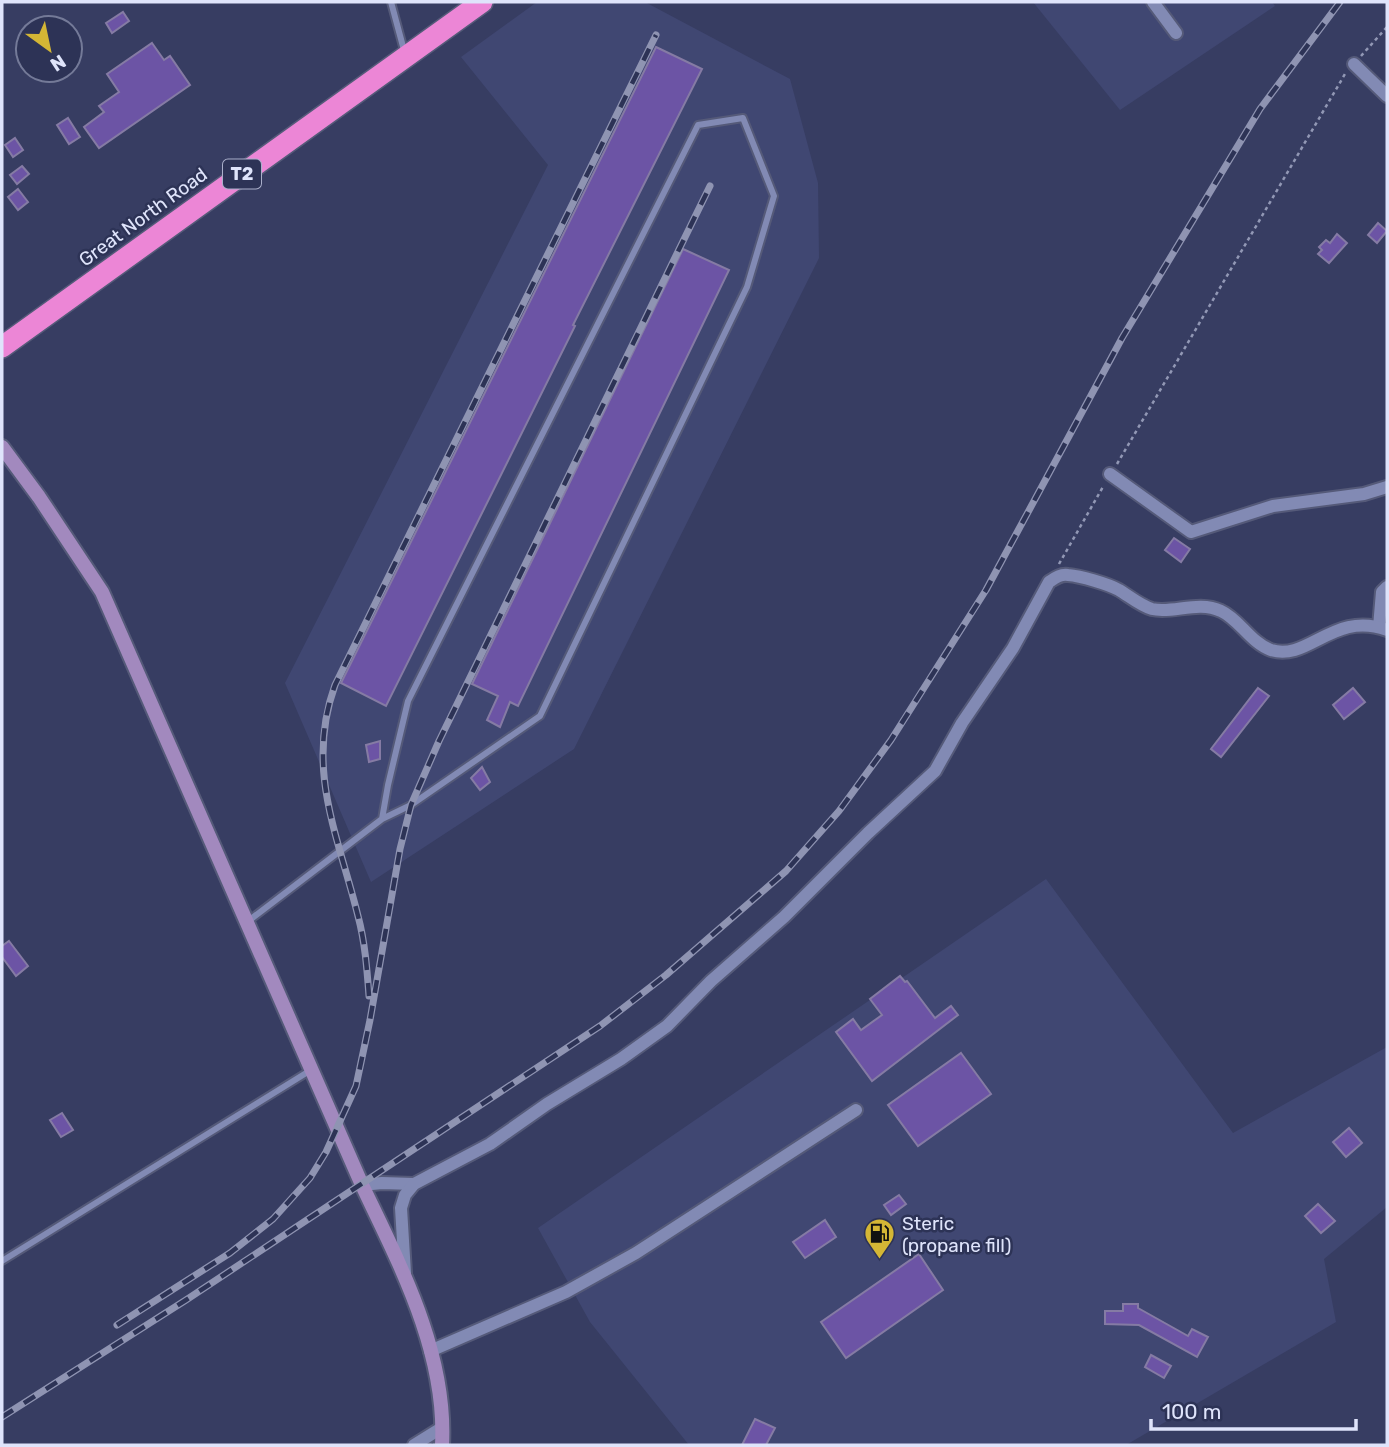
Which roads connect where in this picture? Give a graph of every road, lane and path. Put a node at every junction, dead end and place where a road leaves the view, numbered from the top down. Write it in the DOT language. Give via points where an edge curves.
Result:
graph roads {
  1 [pos="391,2"];
  2 [pos="482,2"];
  3 [pos="1153,2"];
  4 [pos="1387,27"];
  5 [pos="1176,33"];
  6 [pos="405,56"];
  7 [pos="1354,64"];
  8 [pos="1387,96"];
  9 [pos="2,347"];
  10 [pos="2,447"];
  11 [pos="1110,474"];
  12 [pos="1387,487"];
  13 [pos="1049,582"];
  14 [pos="1387,587"];
  15 [pos="1383,629"];
  16 [pos="382,819"];
  17 [pos="246,923"];
  18 [pos="312,1070"];
  19 [pos="856,1110"];
  20 [pos="414,1184"];
  21 [pos="362,1185"];
  22 [pos="2,1261"];
  23 [pos="405,1277"];
  24 [pos="430,1351"];
  25 [pos="443,1427"];
  26 [pos="414,1445"];
  27 [pos="442,1445"];
  1 -- 6 [label="lane"];
  2 -- 6 [label="highway, Great North Road / T2"];
  3 -- 5 [label="street"];
  4 -- 7 [label="path"];
  6 -- 9 [label="highway, Great North Road / T2"];
  7 -- 8 [label="street"];
  7 -- 11 [label="path"];
  10 -- 17 [label="main road" via="102,592"];
  11 -- 12 [label="street" via="1191,532 1273,506"];
  11 -- 13 [label="path"];
  13 -- 15 [label="street" via="1068,575 1116,588 1151,609 1195,606 1221,611 1268,649 1285,653 1359,624"];
  13 -- 20 [label="street" via="935,771 784,917 667,1026 631,1052 490,1144"];
  14 -- 15 [label="street" via="1382,592"];
  16 -- 16 [label="lane" via="411,805 540,716 747,287 774,196 743,118 698,125 408,701"];
  16 -- 17 [label="lane"];
  17 -- 18 [label="main road"];
  18 -- 21 [label="main road"];
  18 -- 22 [label="lane"];
  19 -- 24 [label="street" via="636,1253 566,1292"];
  20 -- 21 [label="street"];
  20 -- 23 [label="street" via="404,1195 401,1208"];
  21 -- 23 [label="main road"];
  23 -- 24 [label="main road"];
  24 -- 25 [label="main road"];
  25 -- 26 [label="street"];
  25 -- 27 [label="main road"];
}
